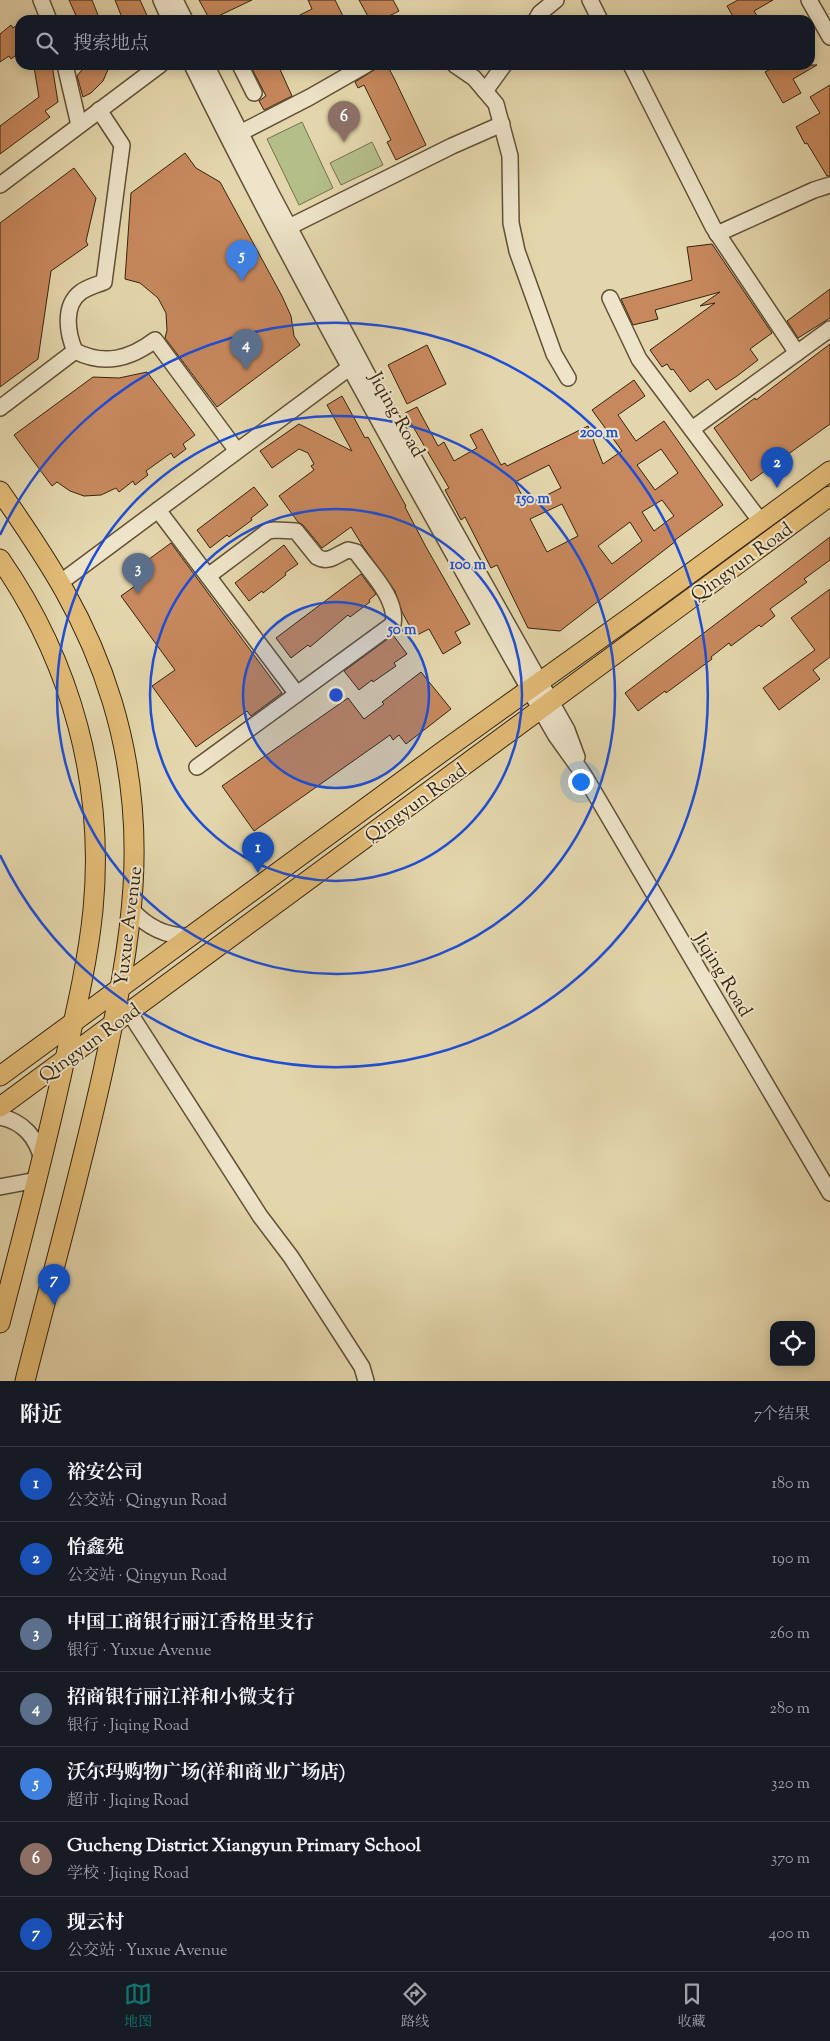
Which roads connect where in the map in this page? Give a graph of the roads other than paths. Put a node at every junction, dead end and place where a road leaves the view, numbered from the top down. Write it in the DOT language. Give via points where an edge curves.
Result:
graph roads {
  1 [pos="42,0"];
  2 [pos="161,0"];
  3 [pos="175,0"];
  4 [pos="556,0"];
  5 [pos="590,0"];
  6 [pos="809,0"];
  7 [pos="47,15"];
  8 [pos="168,15"];
  9 [pos="182,15"];
  10 [pos="539,15"];
  11 [pos="598,15"];
  12 [pos="830,37"];
  13 [pos="66,70"];
  14 [pos="153,70"];
  15 [pos="194,70"];
  16 [pos="208,70"];
  17 [pos="242,70"];
  18 [pos="357,70"];
  19 [pos="462,70"];
  20 [pos="501,70"];
  21 [pos="634,70"];
  22 [pos="486,91"];
  23 [pos="254,94"];
  24 [pos="99,110"];
  25 [pos="502,124"];
  26 [pos="79,125"];
  27 [pos="240,133"];
  28 [pos="0,185"];
  29 [pos="830,185"];
  30 [pos="289,227"];
  31 [pos="717,234"];
  32 [pos="610,298"];
  33 [pos="830,329"];
  34 [pos="75,352"];
  35 [pos="797,353"];
  36 [pos="349,368"];
  37 [pos="568,378"];
  38 [pos="0,408"];
  39 [pos="692,429"];
  40 [pos="237,451"];
  41 [pos="830,471"];
  42 [pos="0,491"];
  43 [pos="830,496"];
  44 [pos="158,510"];
  45 [pos="760,522"];
  46 [pos="0,559"];
  47 [pos="208,576"];
  48 [pos="61,582"];
  49 [pos="535,685"];
  50 [pos="297,694"];
  51 [pos="546,705"];
  52 [pos="197,767"];
  53 [pos="132,910"];
  54 [pos="191,936"];
  55 [pos="119,988"];
  56 [pos="129,1012"];
  57 [pos="73,1022"];
  58 [pos="112,1024"];
  59 [pos="65,1059"];
  60 [pos="0,1076"];
  61 [pos="0,1107"];
  62 [pos="0,1116"];
  63 [pos="42,1160"];
  64 [pos="37,1180"];
  65 [pos="0,1188"];
  66 [pos="830,1193"];
  67 [pos="6,1275"];
  68 [pos="0,1323"];
  69 [pos="25,1381"];
  70 [pos="366,1381"];
  1 -- 7 [label="street"];
  2 -- 8 [label="street"];
  3 -- 9 [label="street"];
  4 -- 10 [label="street"];
  5 -- 11 [label="street"];
  6 -- 12 [label="street"];
  13 -- 26 [label="street"];
  14 -- 24 [label="street"];
  15 -- 36 [label="street, Jiqing Road"];
  16 -- 27 [label="street, Jiqing Road"];
  17 -- 23 [label="street"];
  18 -- 27 [label="street"];
  19 -- 22 [label="street"];
  20 -- 22 [label="street"];
  21 -- 31 [label="street"];
  22 -- 25 [label="street" via="496,104"];
  24 -- 26 [label="street"];
  24 -- 34 [label="street" via="122,145 104,282 81,292 70,309 69,334"];
  25 -- 30 [label="street"];
  25 -- 37 [label="street" via="510,156 510,210 516,244 554,354"];
  26 -- 28 [label="street"];
  27 -- 30 [label="street, Jiqing Road"];
  29 -- 31 [label="street"];
  30 -- 49 [label="street, Jiqing Road"];
  31 -- 35 [label="street"];
  32 -- 39 [label="street" via="639,359"];
  33 -- 35 [label="street"];
  34 -- 38 [label="street"];
  34 -- 40 [label="street" via="93,359 113,360 131,355 155,340"];
  35 -- 39 [label="street"];
  36 -- 40 [label="street"];
  36 -- 49 [label="street, Jiqing Road"];
  39 -- 45 [label="street"];
  40 -- 44 [label="street"];
  41 -- 45 [label="main road, Qingyun Road"];
  42 -- 48 [label="main road, Yuxue Avenue"];
  43 -- 51 [label="main road, Qingyun Road"];
  44 -- 47 [label="street"];
  44 -- 48 [label="street"];
  45 -- 49 [label="main road, Qingyun Road"];
  46 -- 57 [label="main road, Yuxue Avenue" via="37,620 58,665 88,765 95,821 95,884 89,941"];
  47 -- 50 [label="street"];
  47 -- 50 [label="street" via="268,531 296,532 321,560 331,559 348,550 356,552 391,601 393,624"];
  48 -- 53 [label="main road, Yuxue Avenue" via="98,659 124,750 135,841"];
  49 -- 51 [label="street, Jiqing Road"];
  49 -- 54 [label="main road, Qingyun Road"];
  50 -- 52 [label="street"];
  51 -- 56 [label="main road, Qingyun Road"];
  51 -- 66 [label="street, Jiqing Road" via="556,736 584,775"];
  53 -- 54 [label="street" via="154,929 172,935"];
  53 -- 55 [label="main road, Yuxue Avenue"];
  54 -- 55 [label="main road, Qingyun Road"];
  55 -- 57 [label="main road, Qingyun Road"];
  55 -- 58 [label="main road, Yuxue Avenue"];
  56 -- 58 [label="main road, Qingyun Road"];
  56 -- 70 [label="street" via="362,1367"];
  57 -- 59 [label="main road, Yuxue Avenue"];
  57 -- 60 [label="main road, Qingyun Road"];
  58 -- 59 [label="main road, Qingyun Road"];
  58 -- 69 [label="main road, Yuxue Avenue" via="87,1141"];
  59 -- 61 [label="main road, Qingyun Road"];
  59 -- 63 [label="main road, Yuxue Avenue"];
  62 -- 63 [label="street" via="27,1130 37,1144"];
  63 -- 64 [label="main road, Yuxue Avenue"];
  64 -- 65 [label="street"];
  64 -- 67 [label="main road, Yuxue Avenue"];
  67 -- 68 [label="main road, Yuxue Avenue"];
}
